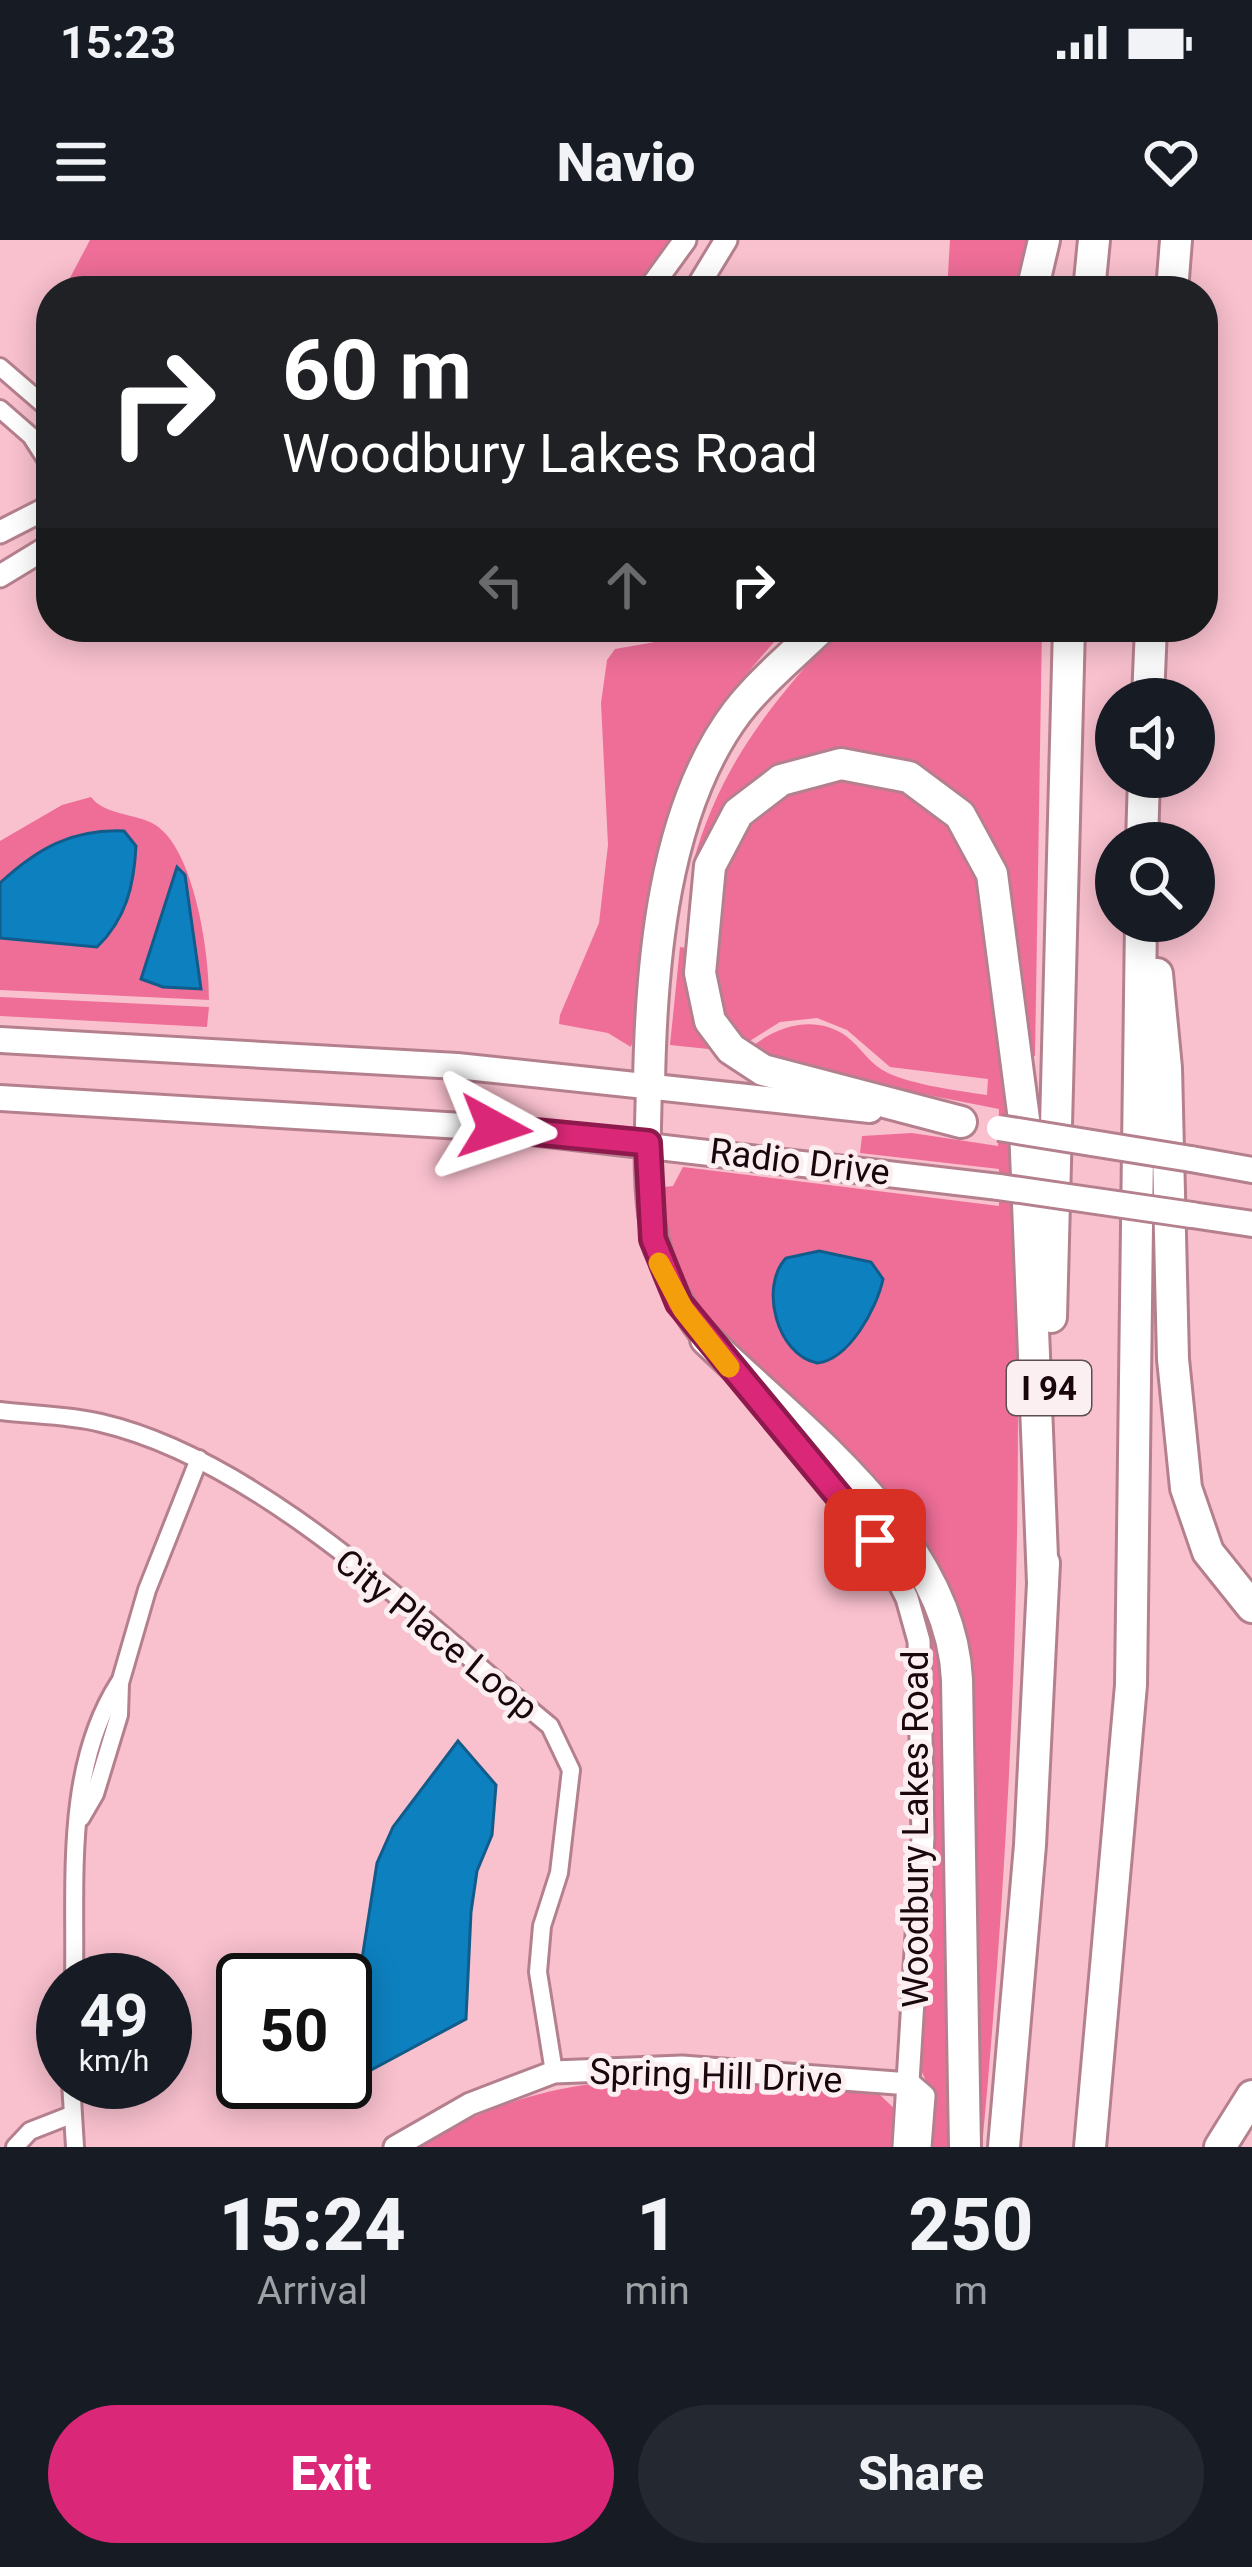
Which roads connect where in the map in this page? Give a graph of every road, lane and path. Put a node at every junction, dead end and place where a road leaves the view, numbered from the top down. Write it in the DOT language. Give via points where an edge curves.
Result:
graph roads {
  1 [pos="685,240"];
  2 [pos="726,240"];
  3 [pos="1044,240"];
  4 [pos="1094,240"];
  5 [pos="1176,240"];
  6 [pos="659,276"];
  7 [pos="704,276"];
  8 [pos="1036,276"];
  9 [pos="1091,276"];
  10 [pos="1173,276"];
  11 [pos="0,367"];
  12 [pos="36,398"];
  13 [pos="0,409"];
  14 [pos="36,444"];
  15 [pos="36,514"];
  16 [pos="0,532"];
  17 [pos="36,554"];
  18 [pos="0,576"];
  19 [pos="807,642"];
  20 [pos="1069,642"];
  21 [pos="1150,642"];
  22 [pos="1149,678"];
  23 [pos="1141,942"];
  24 [pos="1154,942"];
  25 [pos="0,1040"];
  26 [pos="649,1084"];
  27 [pos="0,1098"];
  28 [pos="961,1122"];
  29 [pos="648,1143"];
  30 [pos="1252,1170"];
  31 [pos="1252,1224"];
  32 [pos="706,1339"];
  33 [pos="0,1411"];
  34 [pos="199,1459"];
  35 [pos="1043,1583"];
  36 [pos="1252,1607"];
  37 [pos="75,1953"];
  38 [pos="554,2072"];
  39 [pos="910,2084"];
  40 [pos="1252,2096"];
  41 [pos="71,2109"];
  42 [pos="71,2115"];
  43 [pos="15,2147"];
  44 [pos="75,2147"];
  45 [pos="395,2147"];
  46 [pos="904,2147"];
  47 [pos="920,2147"];
  48 [pos="965,2147"];
  49 [pos="1004,2147"];
  50 [pos="1090,2147"];
  51 [pos="1220,2147"];
  1 -- 6 [label="street"];
  2 -- 7 [label="street"];
  3 -- 8 [label="highway"];
  4 -- 9 [label="highway"];
  5 -- 10 [label="highway"];
  11 -- 12 [label="street"];
  13 -- 14 [label="street"];
  15 -- 16 [label="street"];
  17 -- 18 [label="street"];
  19 -- 26 [label="highway" via="734,716 689,801 669,876"];
  20 -- 35 [label="highway, I 94"];
  21 -- 22 [label="highway"];
  23 -- 50 [label="highway, I 94" via="1131,1685"];
  24 -- 36 [label="highway" via="1186,1488 1208,1552"];
  25 -- 26 [label="main road, Radio Drive" via="364,1058"];
  26 -- 28 [label="main road, Radio Drive"];
  26 -- 29 [label="main road, Woodbury Lakes Road"];
  27 -- 29 [label="main road, Radio Drive" via="342,1115"];
  28 -- 30 [label="main road, Radio Drive, bridge"];
  28 -- 35 [label="highway" via="763,1070 730,1049 710,1021 700,973 712,860 738,813 786,777 852,764 909,778 960,814 990,867 1023,1103"];
  29 -- 31 [label="main road, Radio Drive, bridge"];
  29 -- 32 [label="main road, Woodbury Lakes Road" via="656,1252"];
  32 -- 39 [label="street, Woodbury Lakes Road" via="875,1540 912,1613 922,1669 923,1803"];
  32 -- 48 [label="highway" via="901,1535 944,1609 956,1670"];
  33 -- 34 [label="street, City Place Loop" via="103,1423"];
  34 -- 37 [label="street" via="147,1590 120,1683 119,1715 81,1818"];
  34 -- 38 [label="street, City Place Loop" via="301,1523 550,1726 571,1770 538,1972"];
  35 -- 49 [label="highway, I 94"];
  38 -- 39 [label="street, Spring Hill Drive" via="682,2067"];
  38 -- 45 [label="street, Spring Hill Drive" via="470,2104"];
  39 -- 46 [label="street, Woodbury Lakes Road"];
  39 -- 47 [label="street, Woodbury Lakes Road" via="924,2096"];
  40 -- 51 [label="highway"];
  41 -- 42 [label="street"];
  42 -- 43 [label="street"];
  42 -- 44 [label="street"];
}
